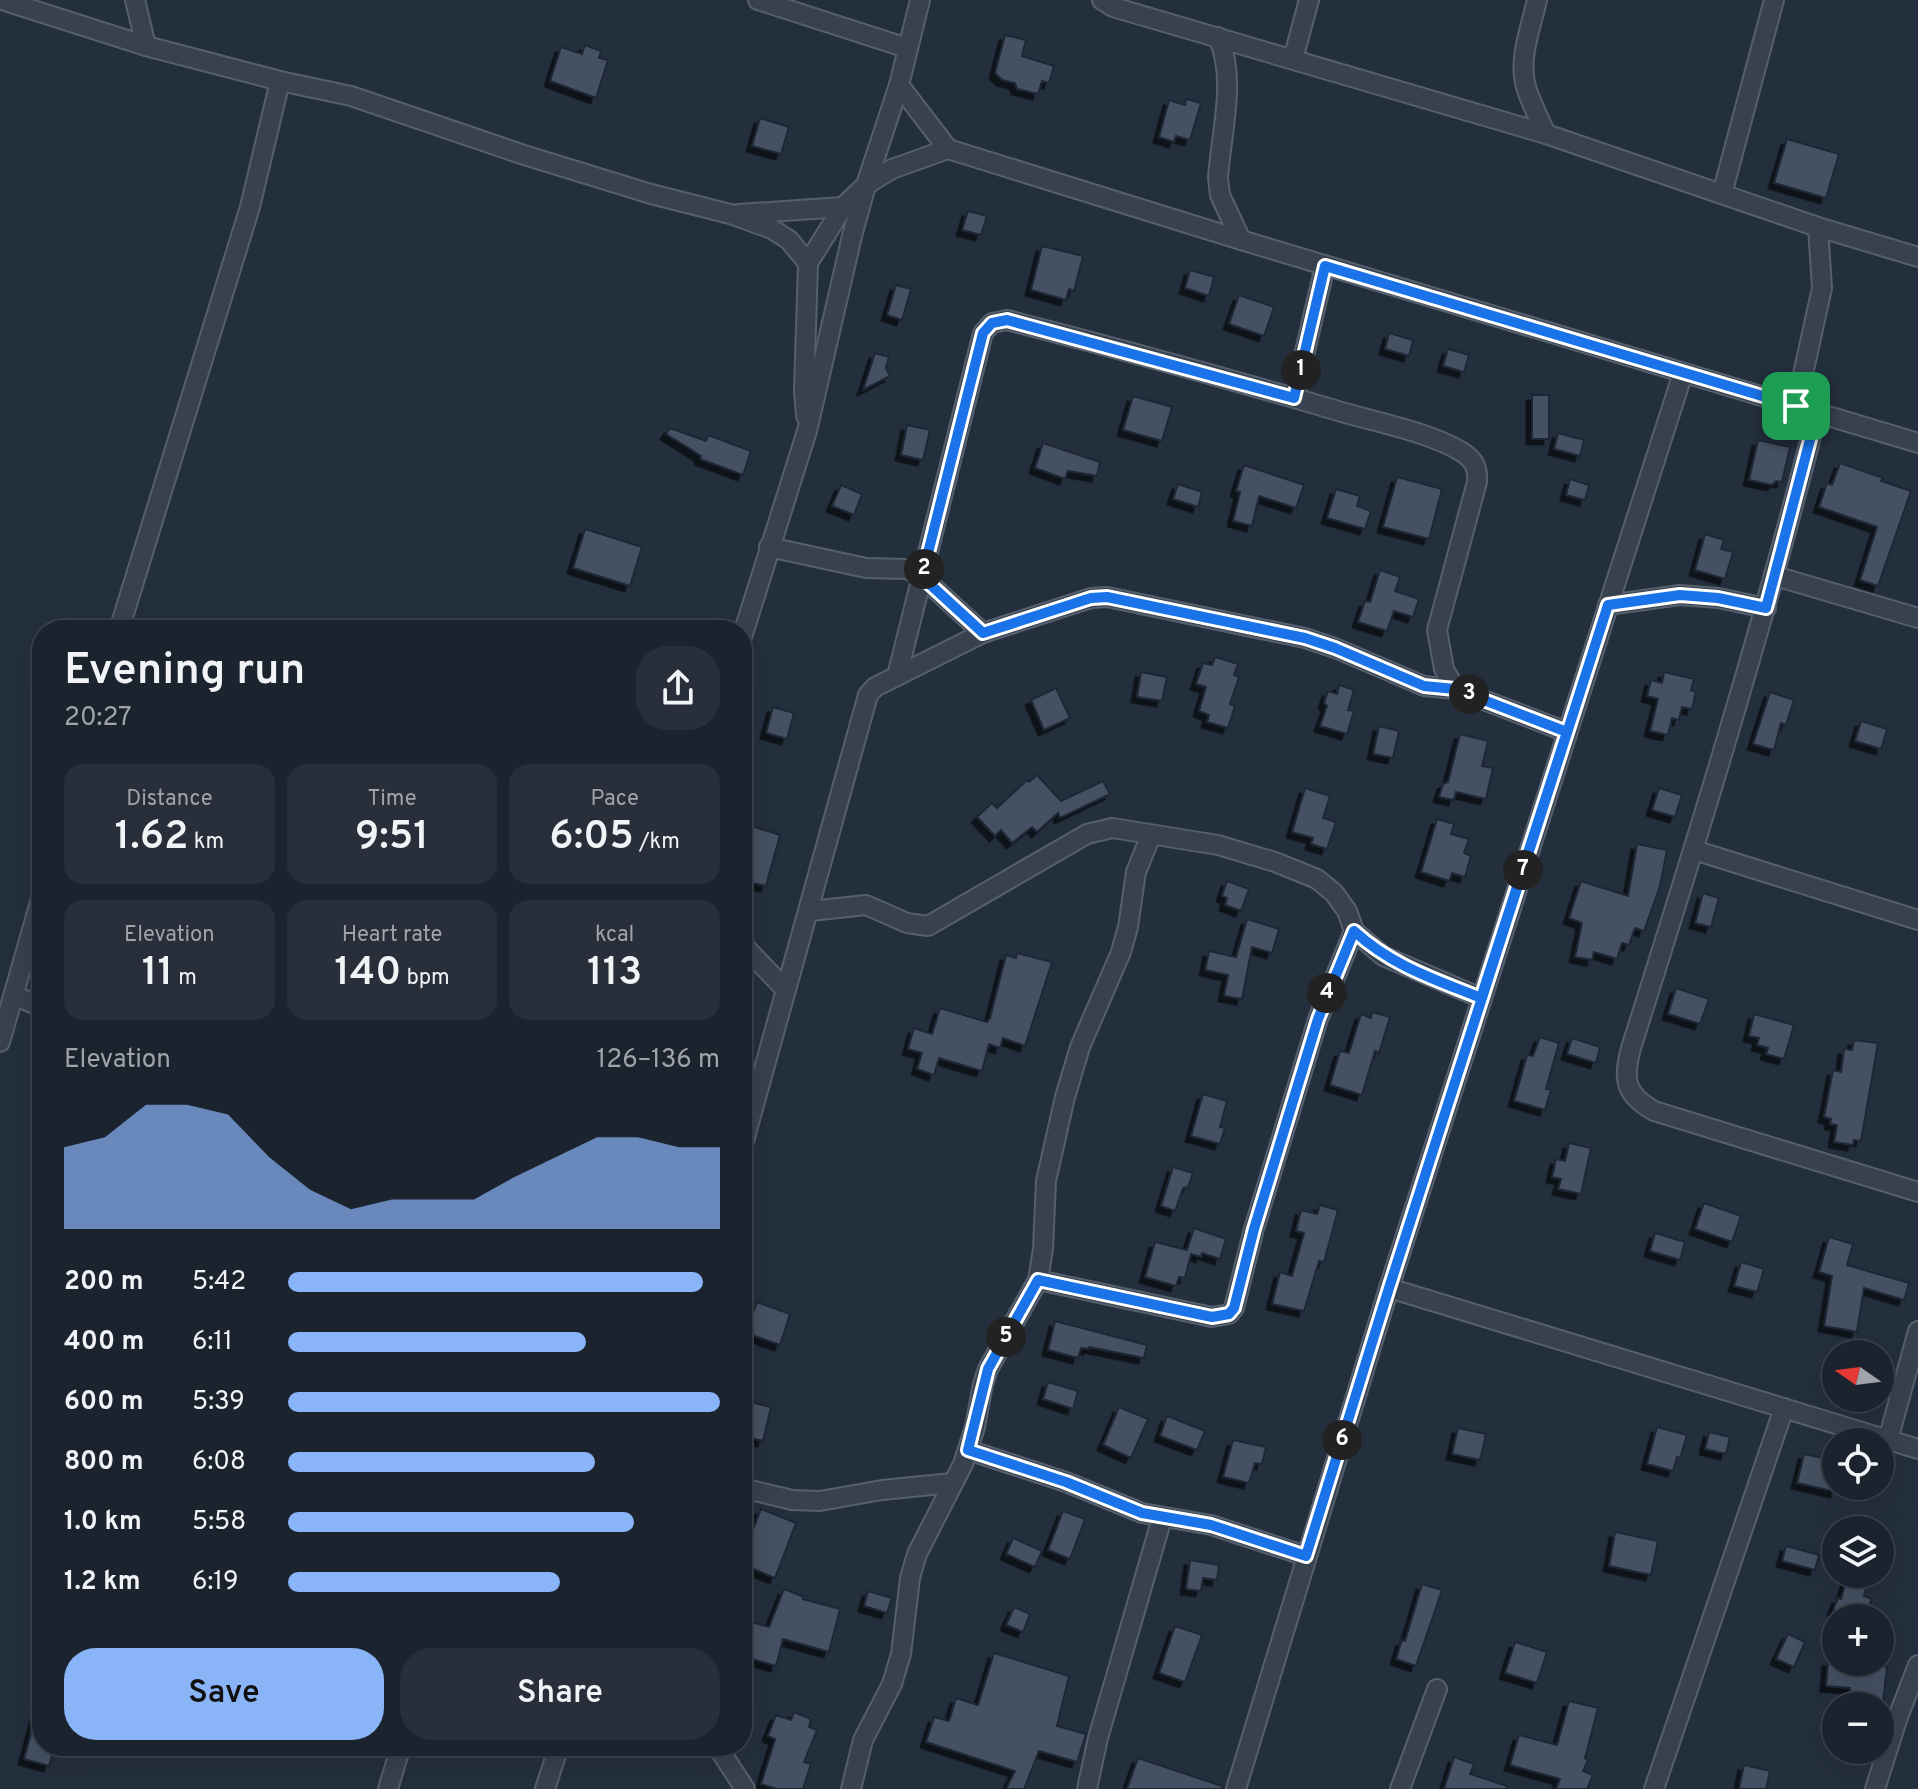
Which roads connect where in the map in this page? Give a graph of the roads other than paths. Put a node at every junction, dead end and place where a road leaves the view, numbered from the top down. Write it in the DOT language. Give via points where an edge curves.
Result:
graph roads {
  1 [pos="2,0"];
  2 [pos="135,0"];
  3 [pos="758,0"];
  4 [pos="920,0"];
  5 [pos="1102,0"];
  6 [pos="1309,0"];
  7 [pos="1537,0"];
  8 [pos="1774,0"];
  9 [pos="779,3"];
  10 [pos="1218,37"];
  11 [pos="146,46"];
  12 [pos="907,48"];
  13 [pos="1293,59"];
  14 [pos="280,81"];
  15 [pos="899,85"];
  16 [pos="1546,134"];
  17 [pos="948,149"];
  18 [pos="866,185"];
  19 [pos="1722,194"];
  20 [pos="843,207"];
  21 [pos="730,214"];
  22 [pos="1818,227"];
  23 [pos="1241,240"];
  24 [pos="1918,257"];
  25 [pos="808,263"];
  26 [pos="1325,266"];
  27 [pos="1683,373"];
  28 [pos="1294,398"];
  29 [pos="1796,406"];
  30 [pos="1817,413"];
  31 [pos="807,431"];
  32 [pos="1918,443"];
  33 [pos="769,547"];
  34 [pos="1775,576"];
  35 [pos="922,577"];
  36 [pos="1608,605"];
  37 [pos="1766,608"];
  38 [pos="1918,618"];
  39 [pos="122,620"];
  40 [pos="747,620"];
  41 [pos="983,633"];
  42 [pos="897,676"];
  43 [pos="1455,689"];
  44 [pos="1567,732"];
  45 [pos="1151,835"];
  46 [pos="1694,850"];
  47 [pos="810,911"];
  48 [pos="1918,920"];
  49 [pos="1354,931"];
  50 [pos="32,932"];
  51 [pos="752,954"];
  52 [pos="786,990"];
  53 [pos="15,996"];
  54 [pos="1481,998"];
  55 [pos="32,1003"];
  56 [pos="0,1042"];
  57 [pos="752,1112"];
  58 [pos="1918,1192"];
  59 [pos="1038,1280"];
  60 [pos="1389,1288"];
  61 [pos="1918,1331"];
  62 [pos="1784,1408"];
  63 [pos="1849,1428"];
  64 [pos="1891,1428"];
  65 [pos="1894,1442"];
  66 [pos="1918,1449"];
  67 [pos="968,1450"];
  68 [pos="952,1483"];
  69 [pos="752,1490"];
  70 [pos="1162,1518"];
  71 [pos="1306,1556"];
  72 [pos="1918,1665"];
  73 [pos="1437,1689"];
  74 [pos="398,1756"];
  75 [pos="556,1756"];
  76 [pos="724,1756"];
  77 [pos="388,1789"];
  78 [pos="545,1789"];
  79 [pos="745,1789"];
  80 [pos="851,1789"];
  81 [pos="1087,1789"];
  82 [pos="1236,1789"];
  83 [pos="1400,1789"];
  84 [pos="1654,1789"];
  85 [pos="1875,1789"];
  1 -- 11 [label="street"];
  2 -- 11 [label="street"];
  3 -- 9 [label="street"];
  4 -- 12 [label="street"];
  5 -- 10 [label="street"];
  6 -- 13 [label="street"];
  7 -- 16 [label="street" via="1524,72"];
  8 -- 19 [label="street"];
  9 -- 12 [label="street"];
  10 -- 13 [label="street"];
  10 -- 23 [label="street" via="1228,71 1218,178 1220,195"];
  11 -- 14 [label="street"];
  12 -- 15 [label="street"];
  13 -- 16 [label="street"];
  14 -- 21 [label="street" via="351,96 535,159"];
  14 -- 39 [label="street" via="250,207"];
  15 -- 17 [label="street"];
  15 -- 18 [label="street"];
  16 -- 19 [label="street"];
  17 -- 18 [label="street" via="892,169"];
  17 -- 23 [label="street"];
  18 -- 20 [label="street"];
  18 -- 31 [label="street"];
  19 -- 22 [label="street"];
  20 -- 21 [label="street"];
  20 -- 25 [label="street"];
  21 -- 25 [label="street" via="781,234"];
  22 -- 24 [label="street"];
  22 -- 29 [label="street" via="1822,288"];
  23 -- 26 [label="street"];
  25 -- 31 [label="street"];
  26 -- 27 [label="street"];
  26 -- 28 [label="street"];
  27 -- 29 [label="street"];
  27 -- 36 [label="street"];
  28 -- 35 [label="street" via="1007,320 992,323 983,333"];
  28 -- 43 [label="street" via="1434,440 1464,453 1478,470 1437,630 1444,669"];
  29 -- 30 [label="street"];
  30 -- 32 [label="street"];
  30 -- 34 [label="street"];
  31 -- 33 [label="street"];
  33 -- 35 [label="street" via="866,568 907,569"];
  33 -- 40 [label="street"];
  34 -- 37 [label="street"];
  34 -- 38 [label="street"];
  35 -- 41 [label="street"];
  35 -- 42 [label="street"];
  36 -- 37 [label="street" via="1680,595"];
  36 -- 44 [label="street"];
  37 -- 46 [label="street"];
  41 -- 42 [label="street"];
  41 -- 43 [label="street" via="1107,597 1305,638 1424,686"];
  42 -- 47 [label="street" via="868,695"];
  43 -- 44 [label="street"];
  44 -- 54 [label="street"];
  45 -- 47 [label="street" via="1112,828 1087,834 928,926 866,905"];
  45 -- 49 [label="street" via="1218,845 1317,879 1347,911"];
  45 -- 59 [label="street" via="1133,882 1121,952 1080,1047 1065,1097 1046,1181"];
  46 -- 48 [label="street"];
  46 -- 58 [label="street" via="1626,1066 1628,1089 1654,1111"];
  47 -- 52 [label="street"];
  49 -- 54 [label="street" via="1383,956"];
  49 -- 59 [label="street" via="1318,1019 1229,1314 1212,1317"];
  50 -- 53 [label="street"];
  51 -- 52 [label="street"];
  52 -- 57 [label="street"];
  53 -- 55 [label="street"];
  53 -- 56 [label="street"];
  54 -- 60 [label="street"];
  59 -- 67 [label="street" via="988,1369"];
  60 -- 62 [label="street"];
  60 -- 71 [label="street"];
  61 -- 64 [label="street"];
  62 -- 63 [label="street"];
  62 -- 84 [label="street"];
  65 -- 66 [label="street"];
  67 -- 68 [label="street"];
  67 -- 70 [label="street"];
  68 -- 69 [label="street" via="820,1501"];
  68 -- 80 [label="street" via="917,1554 901,1654 863,1740"];
  70 -- 71 [label="street" via="1211,1525"];
  70 -- 81 [label="street"];
  71 -- 82 [label="street"];
  72 -- 85 [label="street"];
  73 -- 83 [label="street"];
  74 -- 77 [label="street"];
  75 -- 78 [label="street"];
  76 -- 79 [label="street"];
}
